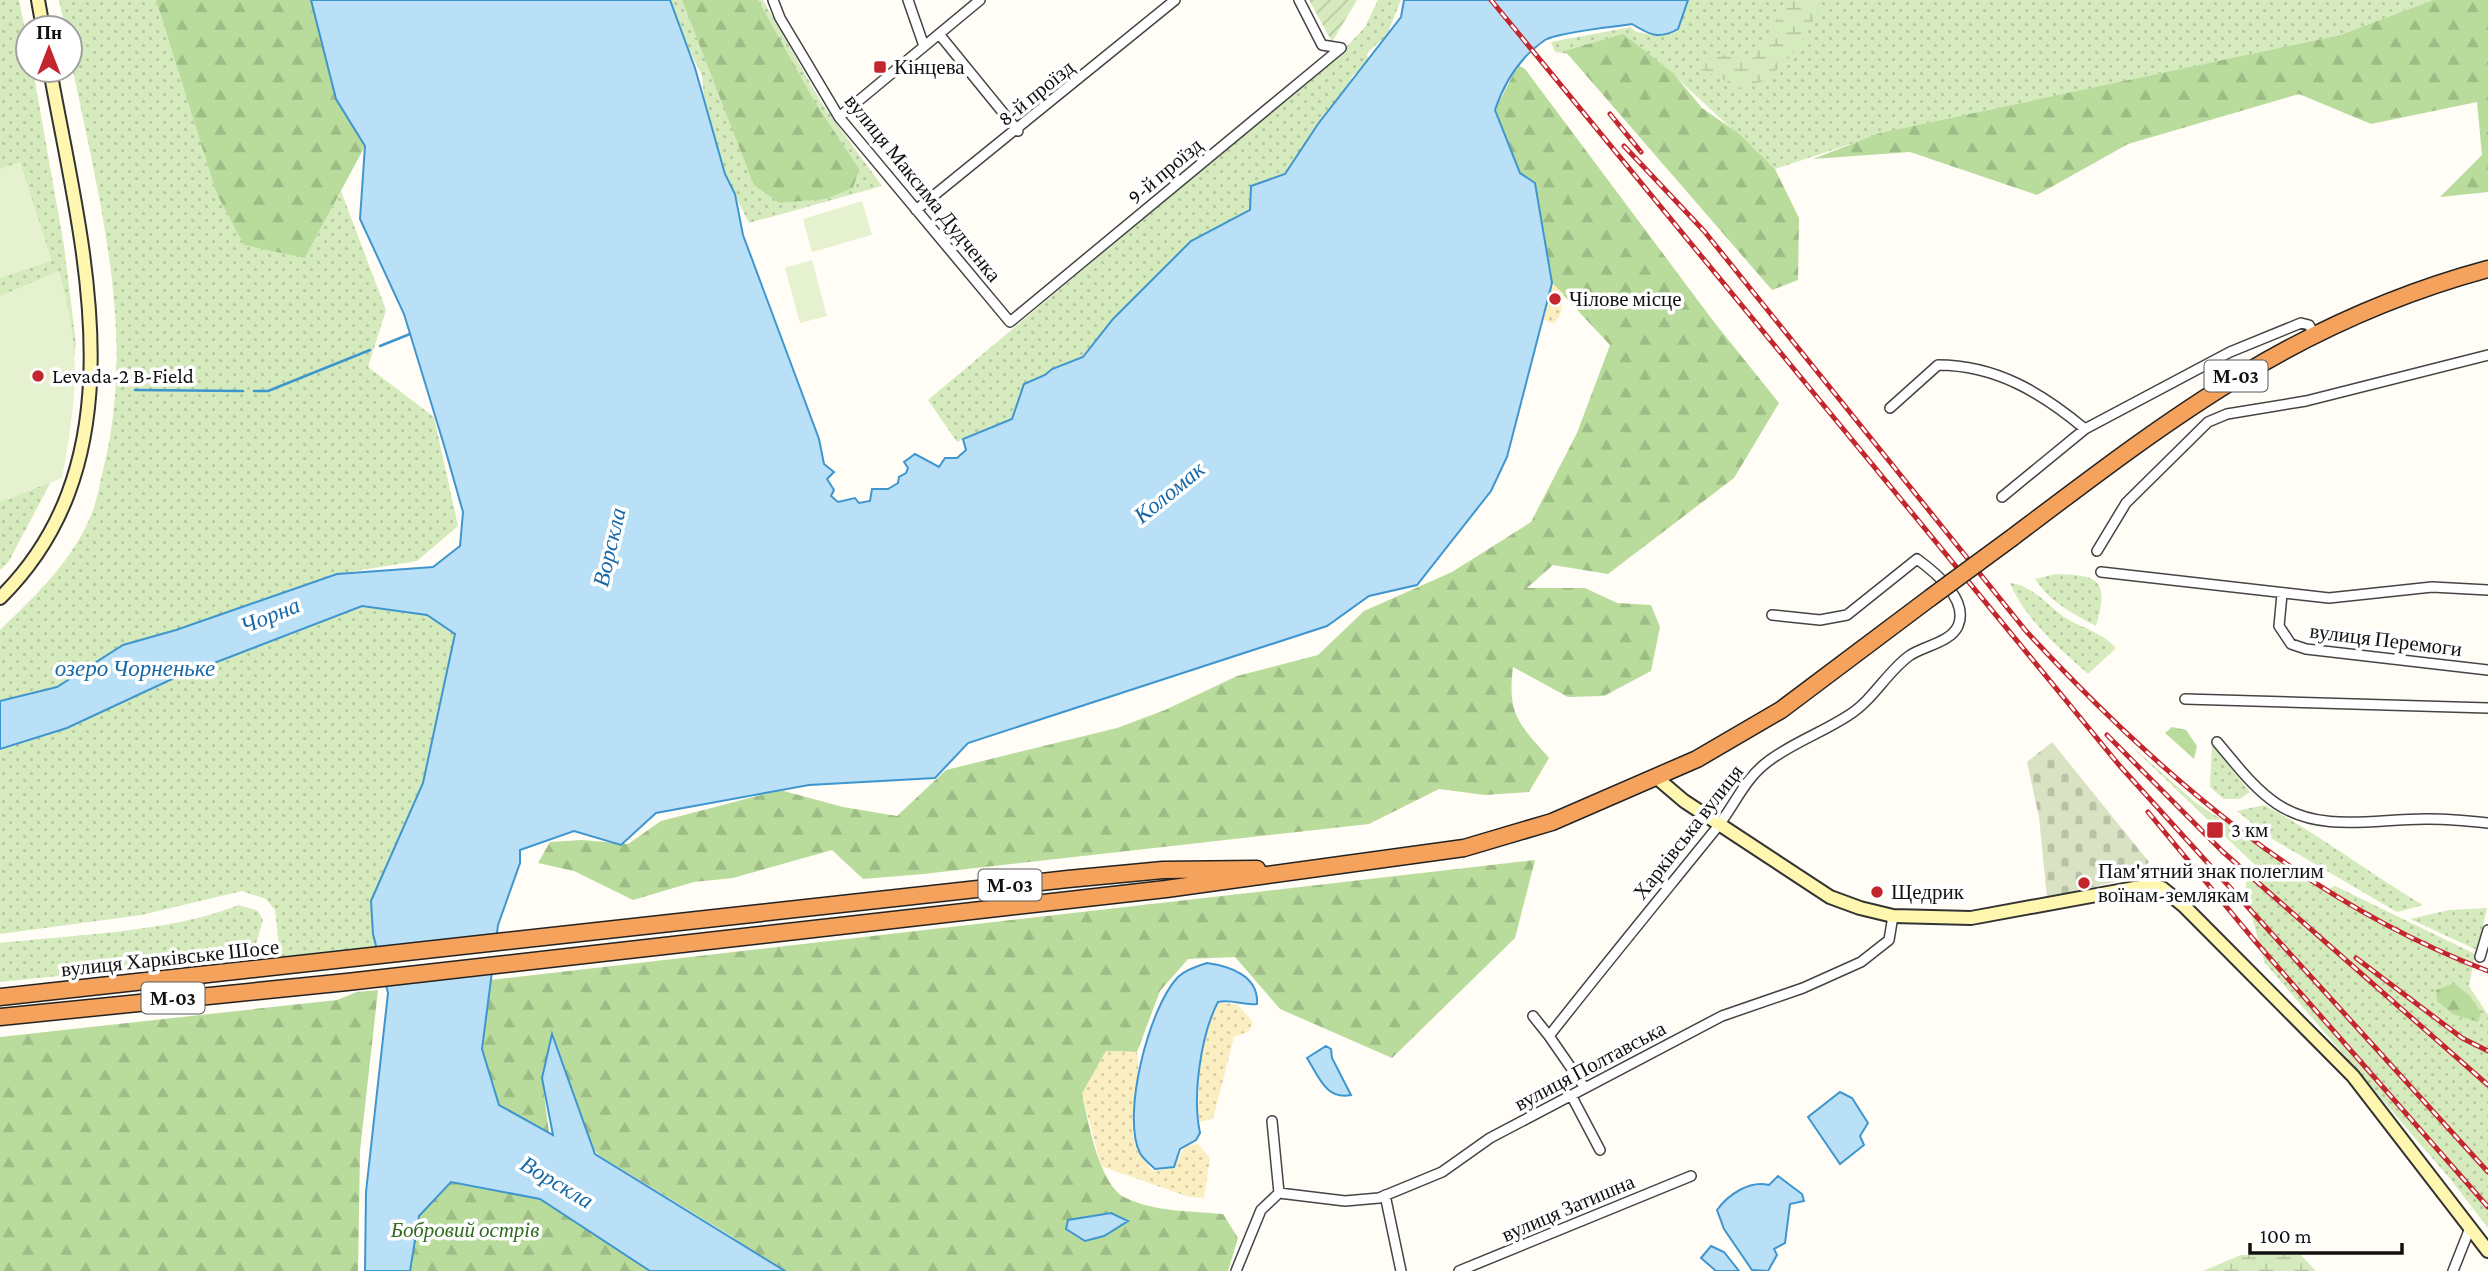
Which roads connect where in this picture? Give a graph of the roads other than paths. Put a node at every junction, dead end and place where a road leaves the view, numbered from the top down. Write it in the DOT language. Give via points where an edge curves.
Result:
graph roads {
  1 [pos="773,0"];
  2 [pos="908,0"];
  3 [pos="980,0"];
  4 [pos="1175,0"];
  5 [pos="1299,0"];
  6 [pos="939,34"];
  7 [pos="925,46"];
  8 [pos="52,84"];
  9 [pos="839,117"];
  10 [pos="1018,131"];
  11 [pos="916,210"];
  12 [pos="2488,269"];
  13 [pos="1010,322"];
  14 [pos="2314,334"];
  15 [pos="2488,355"];
  16 [pos="1890,408"];
  17 [pos="2085,429"];
  18 [pos="2001,497"];
  19 [pos="2097,551"];
  20 [pos="2101,572"];
  21 [pos="2488,590"];
  22 [pos="2282,594"];
  23 [pos="0,598"];
  24 [pos="1772,615"];
  25 [pos="2488,670"];
  26 [pos="2185,699"];
  27 [pos="2488,708"];
  28 [pos="2217,743"];
  29 [pos="1657,778"];
  30 [pos="2488,824"];
  31 [pos="1719,825"];
  32 [pos="1337,868"];
  33 [pos="1893,916"];
  34 [pos="2488,930"];
  35 [pos="2480,957"];
  36 [pos="0,997"];
  37 [pos="1533,1016"];
  38 [pos="0,1017"];
  39 [pos="1549,1035"];
  40 [pos="1585,1088"];
  41 [pos="1571,1095"];
  42 [pos="1272,1121"];
  43 [pos="1600,1150"];
  44 [pos="1690,1176"];
  45 [pos="1279,1193"];
  46 [pos="1385,1195"];
  47 [pos="2470,1228"];
  48 [pos="2488,1251"];
  49 [pos="1236,1271"];
  50 [pos="1401,1271"];
  51 [pos="1460,1271"];
  52 [pos="2453,1271"];
  1 -- 9 [label="street, вулиця Максима Дудченка"];
  2 -- 7 [label="street"];
  3 -- 6 [label="street"];
  4 -- 10 [label="street, 8-й проїзд"];
  5 -- 13 [label="street, 9-й проїзд" via="1322,45 1341,48"];
  6 -- 7 [label="street"];
  6 -- 10 [label="street"];
  7 -- 9 [label="street"];
  8 -- 23 [label="street" via="88,285 93,337 90,388 84,439 57,520"];
  9 -- 11 [label="street, вулиця Максима Дудченка"];
  10 -- 11 [label="street, 8-й проїзд"];
  11 -- 13 [label="street, вулиця Максима Дудченка"];
  12 -- 14 [label="highway, М-03" via="2399,296"];
  14 -- 17 [label="street" via="2309,325 2301,323 2251,342"];
  14 -- 29 [label="highway, М-03, bridge" via="2186,408 1782,710"];
  15 -- 19 [label="street" via="2208,422 2126,503"];
  16 -- 17 [label="street" via="1938,365 1961,365 2021,383"];
  17 -- 18 [label="street"];
  20 -- 22 [label="street, вулиця Перемоги"];
  21 -- 22 [label="street, вулиця Перемоги" via="2432,587 2329,598"];
  22 -- 25 [label="street, вулиця Перемоги" via="2279,626 2291,644"];
  24 -- 31 [label="street, Харківська вулиця" via="1821,620 1847,615 1917,559 1958,602 1958,625 1951,636 1908,657 1849,715 1766,763 1746,782"];
  26 -- 27 [label="street"];
  28 -- 30 [label="street" via="2255,786 2278,805 2302,816 2336,823 2429,819"];
  29 -- 31 [label="street"];
  29 -- 32 [label="highway, М-03" via="1552,822 1464,848"];
  31 -- 33 [label="street" via="1830,897"];
  31 -- 39 [label="street, Харківська вулиця"];
  32 -- 36 [label="highway, вулиця Харківське Шосе / М-03" via="1163,870"];
  32 -- 38 [label="highway, вулиця Харківське Шосе / М-03" via="347,982"];
  33 -- 40 [label="street, вулиця Полтавська" via="1889,940 1861,962 1722,1016"];
  33 -- 47 [label="street" via="1971,918 2132,886 2162,888 2353,1076"];
  34 -- 35 [label="street"];
  37 -- 39 [label="street"];
  39 -- 40 [label="street"];
  40 -- 41 [label="street, вулиця Полтавська"];
  41 -- 43 [label="street"];
  41 -- 46 [label="street, вулиця Полтавська" via="1490,1138 1442,1172"];
  42 -- 45 [label="street"];
  44 -- 51 [label="street, вулиця Затишна"];
  45 -- 46 [label="street, вулиця Полтавська" via="1345,1201"];
  45 -- 49 [label="street" via="1261,1210"];
  46 -- 50 [label="street"];
  47 -- 48 [label="street"];
  47 -- 52 [label="street"];
}
